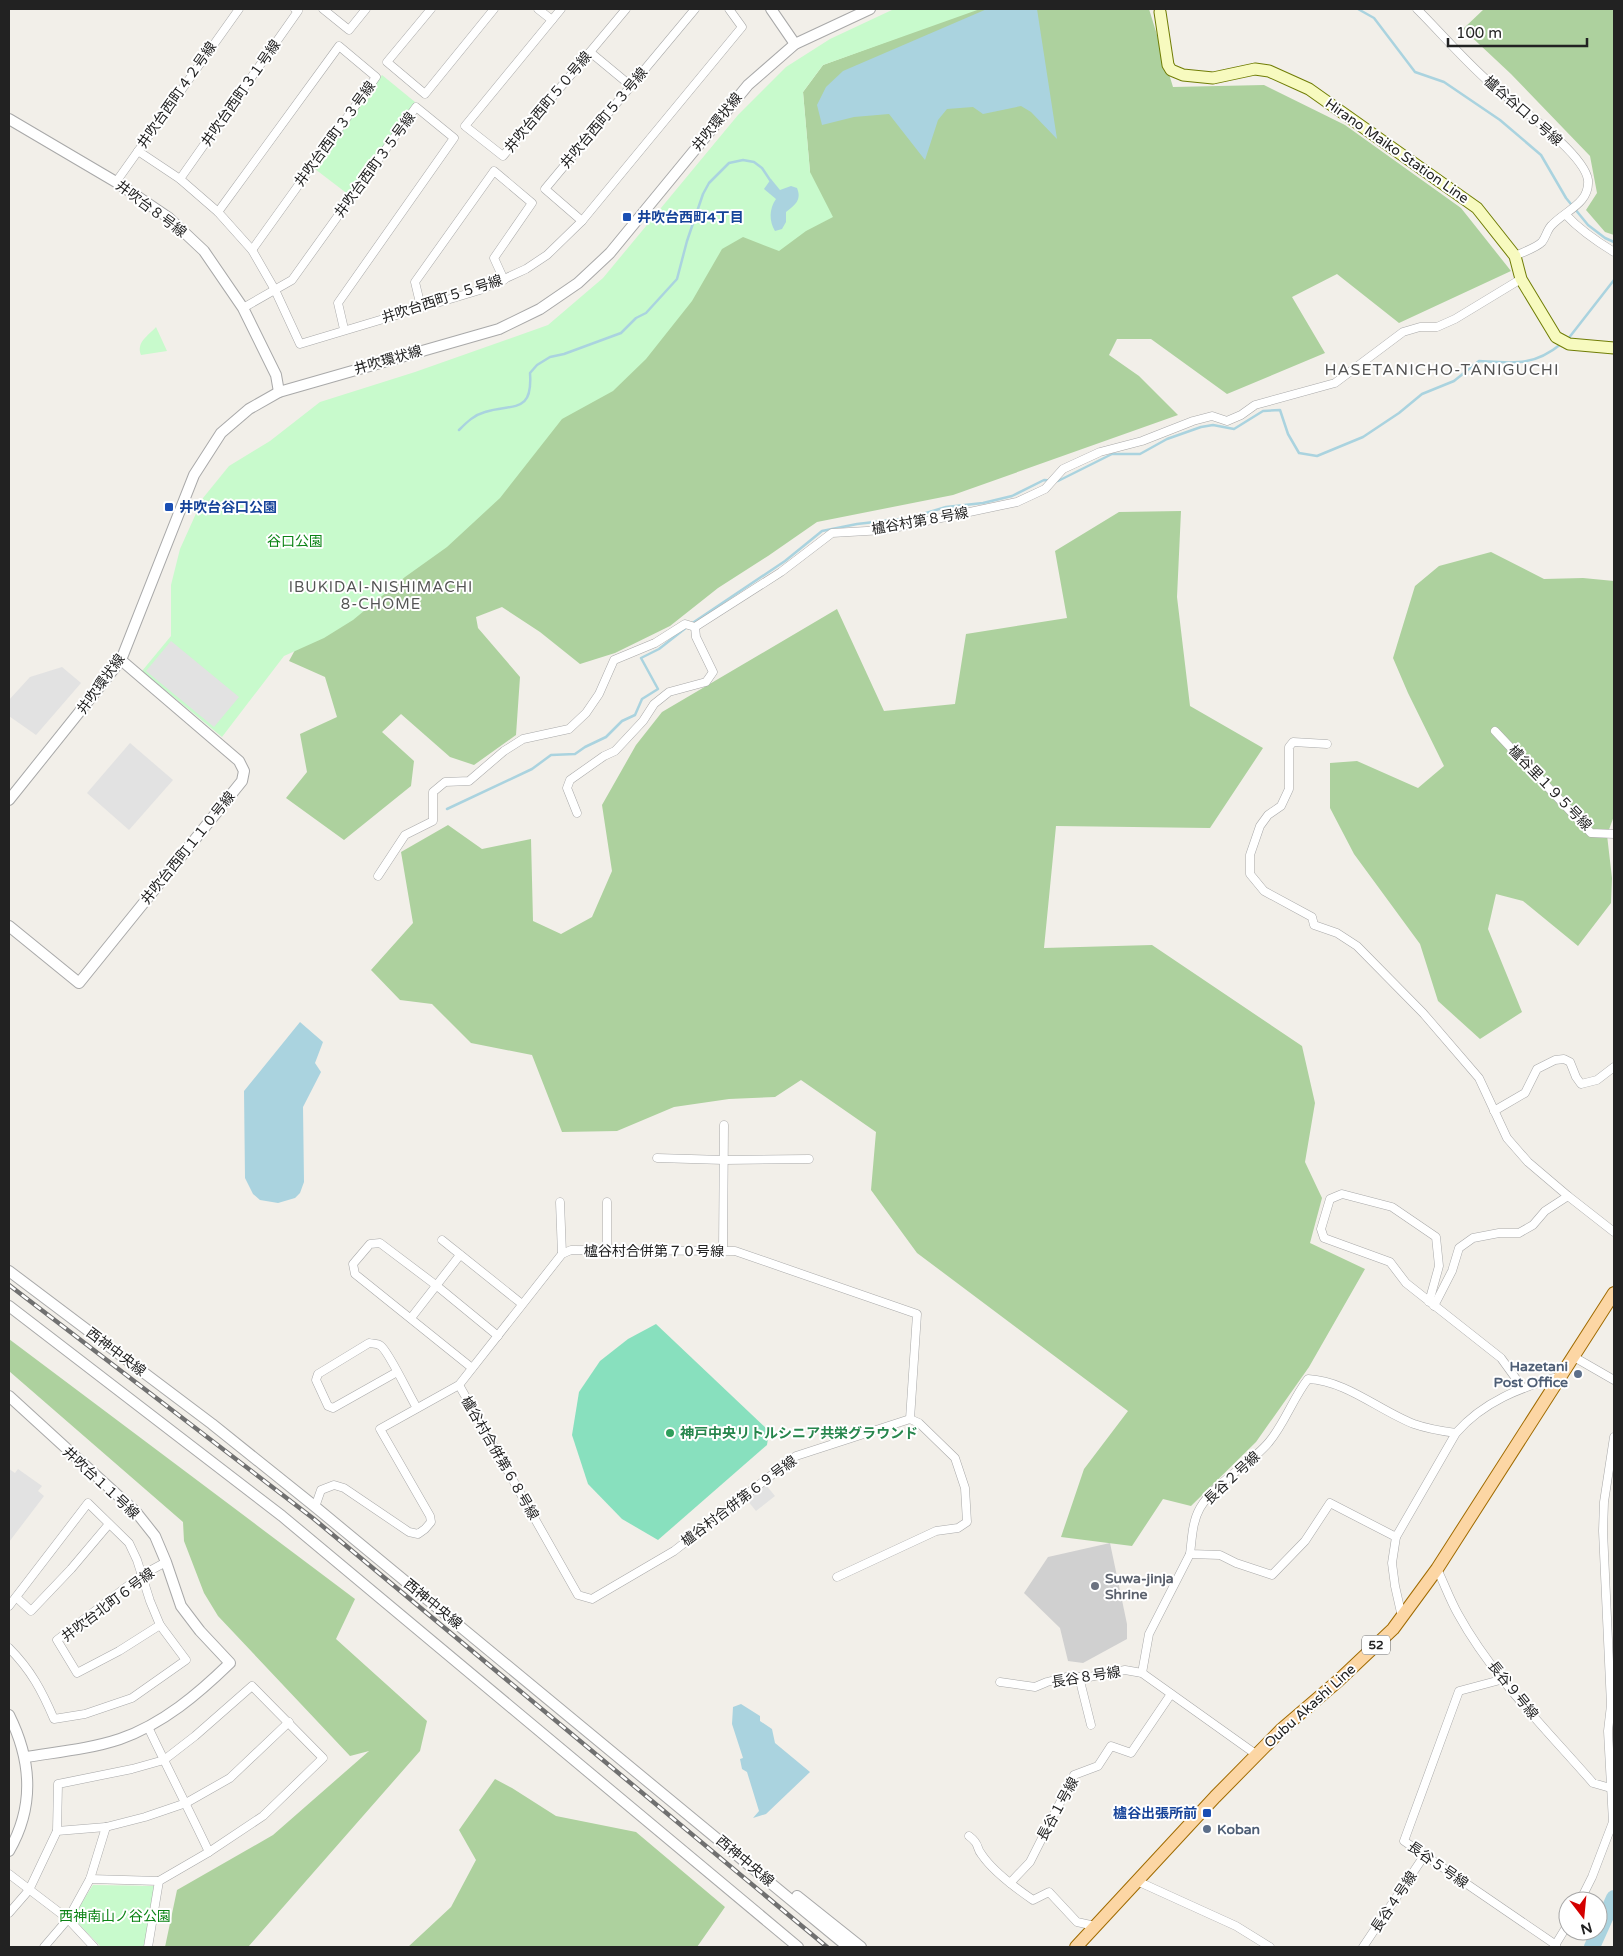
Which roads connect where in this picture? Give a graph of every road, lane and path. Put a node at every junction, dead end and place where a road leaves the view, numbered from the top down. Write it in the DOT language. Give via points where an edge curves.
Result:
graph roads {
  1 [pos="239,9"];
  2 [pos="295,9"];
  3 [pos="323,9"];
  4 [pos="366,9"];
  5 [pos="431,9"];
  6 [pos="494,9"];
  7 [pos="538,9"];
  8 [pos="561,9"];
  9 [pos="626,9"];
  10 [pos="695,9"];
  11 [pos="730,9"];
  12 [pos="771,9"];
  13 [pos="870,9"];
  14 [pos="1417,9"];
  15 [pos="1160,12"];
  16 [pos="552,20"];
  17 [pos="796,44"];
  18 [pos="590,52"];
  19 [pos="631,86"];
  20 [pos="9,119"];
  21 [pos="138,151"];
  22 [pos="180,179"];
  23 [pos="116,182"];
  24 [pos="218,212"];
  25 [pos="1568,212"];
  26 [pos="582,221"];
  27 [pos="252,250"];
  28 [pos="1614,252"];
  29 [pos="1515,256"];
  30 [pos="1521,279"];
  31 [pos="504,280"];
  32 [pos="275,290"];
  33 [pos="421,307"];
  34 [pos="243,308"];
  35 [pos="344,329"];
  36 [pos="1614,348"];
  37 [pos="279,392"];
  38 [pos="691,626"];
  39 [pos="121,660"];
  40 [pos="1495,731"];
  41 [pos="1327,744"];
  42 [pos="9,800"];
  43 [pos="577,813"];
  44 [pos="1613,835"];
  45 [pos="378,876"];
  46 [pos="9,926"];
  47 [pos="1614,1067"];
  48 [pos="1494,1111"];
  49 [pos="724,1125"];
  50 [pos="657,1158"];
  51 [pos="809,1158"];
  52 [pos="724,1160"];
  53 [pos="1568,1196"];
  54 [pos="560,1202"];
  55 [pos="608,1202"];
  56 [pos="1614,1232"];
  57 [pos="442,1240"];
  58 [pos="607,1250"];
  59 [pos="722,1251"];
  60 [pos="562,1254"];
  61 [pos="460,1255"];
  62 [pos="9,1271"];
  63 [pos="437,1286"];
  64 [pos="1614,1293"];
  65 [pos="522,1304"];
  66 [pos="1432,1304"];
  67 [pos="9,1306"];
  68 [pos="412,1318"];
  69 [pos="498,1336"];
  70 [pos="1574,1357"];
  71 [pos="472,1368"];
  72 [pos="397,1372"];
  73 [pos="1562,1376"];
  74 [pos="1614,1380"];
  75 [pos="459,1385"];
  76 [pos="1522,1388"];
  77 [pos="9,1396"];
  78 [pos="417,1408"];
  79 [pos="910,1419"];
  80 [pos="1456,1433"];
  81 [pos="1614,1437"];
  82 [pos="315,1507"];
  83 [pos="109,1524"];
  84 [pos="1396,1538"];
  85 [pos="1190,1554"];
  86 [pos="166,1562"];
  87 [pos="1438,1569"];
  88 [pos="142,1575"];
  89 [pos="837,1577"];
  90 [pos="578,1595"];
  91 [pos="16,1597"];
  92 [pos="9,1606"];
  93 [pos="1402,1617"];
  94 [pos="160,1625"];
  95 [pos="9,1648"];
  96 [pos="1142,1673"];
  97 [pos="1078,1677"];
  98 [pos="1504,1679"];
  99 [pos="1000,1682"];
  100 [pos="1171,1694"];
  101 [pos="9,1716"];
  102 [pos="289,1722"];
  103 [pos="1091,1726"];
  104 [pos="148,1727"];
  105 [pos="1257,1755"];
  106 [pos="26,1757"];
  107 [pos="164,1760"];
  108 [pos="1612,1789"];
  109 [pos="661,1792"];
  110 [pos="186,1803"];
  111 [pos="641,1817"];
  112 [pos="106,1827"];
  113 [pos="57,1831"];
  114 [pos="969,1836"];
  115 [pos="9,1852"];
  116 [pos="209,1852"];
  117 [pos="1424,1856"];
  118 [pos="9,1874"];
  119 [pos="90,1880"];
  120 [pos="159,1881"];
  121 [pos="1137,1881"];
  122 [pos="1010,1883"];
  123 [pos="29,1890"];
  124 [pos="1585,1891"];
  125 [pos="9,1913"];
  126 [pos="68,1919"];
  127 [pos="1095,1926"];
  128 [pos="1555,1946"];
  129 [pos="44,1947"];
  130 [pos="94,1947"];
  131 [pos="148,1947"];
  132 [pos="788,1947"];
  133 [pos="798,1947"];
  134 [pos="848,1947"];
  135 [pos="861,1947"];
  136 [pos="1076,1947"];
  137 [pos="1270,1947"];
  138 [pos="1363,1947"];
  1 -- 21 [label="street, 井吹台西町４２号線"];
  2 -- 22 [label="street, 井吹台西町３１号線" via="298,11"];
  3 -- 4 [label="street" via="349,30"];
  5 -- 6 [label="street" via="387,62 425,94"];
  7 -- 16 [label="street"];
  8 -- 16 [label="street, 井吹台西町５０号線"];
  9 -- 18 [label="street, 井吹台西町５０号線"];
  10 -- 19 [label="street, 井吹台西町５３号線"];
  11 -- 26 [label="street, 井吹台西町５５号線" via="742,27"];
  12 -- 17 [label="street"];
  13 -- 17 [label="street, 井吹環状線"];
  14 -- 25 [label="street, 櫨谷谷口９号線" via="1489,82 1531,114 1585,171 1586,193"];
  15 -- 29 [label="main road, Hirano Maiko Station Line" via="1171,70 1183,75 1213,78 1255,69 1269,71 1309,89 1477,208"];
  16 -- 18 [label="street, 井吹台西町５０号線" via="465,126 503,156"];
  17 -- 37 [label="street, 井吹環状線" via="748,85 610,253 578,283 540,309 499,329"];
  18 -- 19 [label="street"];
  19 -- 26 [label="street, 井吹台西町５３号線" via="545,189"];
  20 -- 23 [label="street, 井吹台８号線"];
  21 -- 22 [label="street, 井吹台西町５５号線"];
  21 -- 23 [label="street, 井吹台西町４２号線"];
  22 -- 24 [label="street, 井吹台西町５５号線"];
  23 -- 34 [label="street, 井吹台８号線" via="168,218 204,251"];
  24 -- 27 [label="street, 井吹台西町５５号線"];
  24 -- 27 [label="street, 井吹台西町３３号線" via="339,46 376,77"];
  25 -- 28 [label="street" via="1574,224"];
  25 -- 29 [label="street, 櫨谷谷口９号線" via="1552,225 1541,242"];
  26 -- 31 [label="street, 井吹台西町５５号線" via="547,255"];
  27 -- 32 [label="street, 井吹台西町５５号線"];
  29 -- 30 [label="main road, Hirano Maiko Station Line"];
  30 -- 36 [label="main road, Hirano Maiko Station Line" via="1556,337 1565,342"];
  30 -- 38 [label="street, 櫨谷村第８号線" via="1455,319 1403,332 1335,383 1254,405 1227,421 1212,416 1100,452 1063,469 1045,489 1017,502 884,530 832,533 781,572"];
  31 -- 33 [label="street, 井吹台西町５５号線"];
  31 -- 33 [label="street" via="494,258 532,203 494,171 415,282"];
  32 -- 34 [label="street, 井吹台西町３５号線"];
  32 -- 35 [label="street, 井吹台西町５５号線" via="300,344"];
  32 -- 35 [label="street, 井吹台西町３５号線" via="292,280 416,107 454,138 338,303"];
  33 -- 35 [label="street, 井吹台西町５５号線"];
  34 -- 37 [label="street, 井吹台８号線" via="276,375"];
  37 -- 39 [label="street, 井吹環状線" via="248,409 221,432 194,475"];
  38 -- 43 [label="street" via="713,672 706,682 669,692 654,704 615,751 570,780 567,788"];
  38 -- 45 [label="street, 櫨谷村第８号線" via="685,624 655,643 614,660 599,694 569,729 523,739 469,781 444,782 433,792 432,822 405,834"];
  39 -- 42 [label="street, 井吹環状線"];
  39 -- 46 [label="street, 井吹台西町１１０号線" via="239,761 244,771 242,781 79,983"];
  40 -- 44 [label="street, 櫨谷里１９５号線" via="1592,833"];
  41 -- 48 [label="street" via="1293,742 1289,747 1289,789 1281,806 1260,826 1250,856 1250,874 1264,891 1312,917 1314,925 1337,933 1357,946 1423,1013 1479,1078"];
  47 -- 48 [label="street" via="1597,1080 1581,1084 1570,1062 1555,1060 1537,1070 1526,1094"];
  48 -- 53 [label="street" via="1507,1138 1528,1162"];
  49 -- 52 [label="street"];
  50 -- 52 [label="street"];
  51 -- 52 [label="street"];
  52 -- 59 [label="street"];
  53 -- 56 [label="street"];
  53 -- 66 [label="street" via="1519,1233 1473,1238 1460,1248 1452,1271"];
  54 -- 60 [label="street"];
  55 -- 58 [label="street"];
  57 -- 61 [label="street"];
  58 -- 59 [label="street, 櫨谷村合併第７０号線"];
  58 -- 60 [label="street, 櫨谷村合併第７０号線" via="572,1250"];
  59 -- 79 [label="street, 櫨谷村合併第７０号線" via="735,1251 917,1314"];
  60 -- 65 [label="street"];
  61 -- 63 [label="street"];
  61 -- 65 [label="street"];
  62 -- 82 [label="street, 西神中央線" via="212,1424"];
  63 -- 68 [label="street"];
  63 -- 68 [label="street" via="380,1243 370,1244 353,1264 355,1274"];
  63 -- 69 [label="street"];
  64 -- 70 [label="main road, Oubu Akashi Line / 52"];
  65 -- 69 [label="street"];
  66 -- 66 [label="street" via="1439,1266 1436,1237 1392,1208 1342,1194 1330,1199 1321,1229 1324,1238 1390,1262 1406,1283"];
  66 -- 76 [label="street" via="1501,1358"];
  67 -- 111 [label="street, 西神中央線" via="282,1516"];
  68 -- 71 [label="street"];
  69 -- 71 [label="street"];
  70 -- 73 [label="main road, Oubu Akashi Line / 52"];
  70 -- 74 [label="street"];
  71 -- 75 [label="street"];
  72 -- 72 [label="street" via="382,1347 369,1343 318,1374 316,1380 328,1406 333,1408"];
  72 -- 78 [label="street"];
  73 -- 76 [label="street"];
  73 -- 87 [label="main road, Oubu Akashi Line / 52"];
  75 -- 78 [label="street, 櫨谷村合併第６８号線"];
  75 -- 90 [label="street, 櫨谷村合併第６８号線"];
  76 -- 80 [label="street" via="1486,1407"];
  77 -- 86 [label="street, 井吹台１１号線" via="136,1512 155,1536"];
  78 -- 82 [label="street, 櫨谷村合併第６８号線" via="380,1429 430,1516 431,1522 425,1529 418,1534 409,1532 344,1488 334,1485 321,1490"];
  79 -- 89 [label="street" via="920,1423 955,1458 964,1488 967,1522 958,1528 936,1530"];
  79 -- 90 [label="street, 櫨谷村合併第６９号線" via="796,1456 674,1551 592,1599"];
  80 -- 84 [label="street"];
  80 -- 85 [label="street, 長谷２号線" via="1432,1430 1323,1380 1308,1379 1272,1439 1214,1491 1200,1509 1193,1526"];
  81 -- 108 [label="street" via="1603,1531"];
  82 -- 109 [label="street, 西神中央線"];
  83 -- 88 [label="street" via="129,1543"];
  83 -- 91 [label="street" via="31,1612"];
  83 -- 91 [label="street" via="88,1503"];
  84 -- 85 [label="street" via="1330,1503 1305,1541 1272,1574 1220,1555"];
  84 -- 93 [label="street" via="1392,1563"];
  85 -- 96 [label="street" via="1149,1634"];
  86 -- 88 [label="street, 井吹台北町６号線"];
  86 -- 104 [label="street, 井吹台１１号線" via="181,1606 230,1662 180,1707"];
  87 -- 93 [label="main road, Oubu Akashi Line / 52"];
  87 -- 98 [label="street, 長谷９号線" via="1457,1613"];
  88 -- 94 [label="street"];
  88 -- 94 [label="street, 井吹台北町６号線" via="57,1640 77,1673"];
  91 -- 92 [label="street"];
  93 -- 105 [label="main road, Oubu Akashi Line / 52"];
  94 -- 95 [label="street" via="186,1660 132,1698 86,1714 54,1720 43,1693 25,1665"];
  96 -- 97 [label="street, 長谷８号線" via="1125,1670"];
  96 -- 100 [label="street"];
  97 -- 99 [label="street, 長谷８号線" via="1070,1676 1035,1688"];
  97 -- 103 [label="street"];
  98 -- 108 [label="street, 長谷９号線" via="1593,1783"];
  98 -- 117 [label="street, 長谷５号線" via="1459,1691 1404,1841"];
  100 -- 105 [label="street"];
  100 -- 122 [label="street, 長谷１号線" via="1131,1753 1111,1746 1098,1766 1074,1774 1030,1862"];
  101 -- 106 [label="street"];
  102 -- 107 [label="street" via="252,1686"];
  102 -- 110 [label="street" via="230,1778"];
  102 -- 116 [label="street" via="323,1758 263,1816"];
  104 -- 106 [label="street, 井吹台１１号線" via="120,1739 85,1748"];
  104 -- 107 [label="street"];
  105 -- 121 [label="main road, Oubu Akashi Line / 52"];
  106 -- 115 [label="street" via="28,1791 24,1816"];
  107 -- 110 [label="street"];
  107 -- 113 [label="street" via="58,1784"];
  108 -- 124 [label="street" via="1613,1822"];
  109 -- 134 [label="street, 西神中央線"];
  109 -- 135 [label="street"];
  110 -- 112 [label="street"];
  110 -- 116 [label="street"];
  111 -- 132 [label="street"];
  111 -- 133 [label="street, 西神中央線"];
  112 -- 113 [label="street"];
  112 -- 119 [label="street"];
  113 -- 123 [label="street"];
  114 -- 122 [label="street" via="978,1843 981,1854"];
  116 -- 120 [label="street"];
  117 -- 128 [label="street, 長谷５号線"];
  117 -- 138 [label="street, 長谷４号線"];
  118 -- 123 [label="street"];
  119 -- 120 [label="street"];
  119 -- 126 [label="street"];
  120 -- 131 [label="street"];
  121 -- 127 [label="main road, Oubu Akashi Line / 52"];
  121 -- 137 [label="street" via="1236,1926"];
  122 -- 127 [label="street" via="1033,1900 1049,1892 1077,1922"];
  123 -- 125 [label="street"];
  123 -- 126 [label="street"];
  126 -- 129 [label="street"];
  126 -- 130 [label="street"];
  127 -- 136 [label="main road, Oubu Akashi Line / 52"];
}
